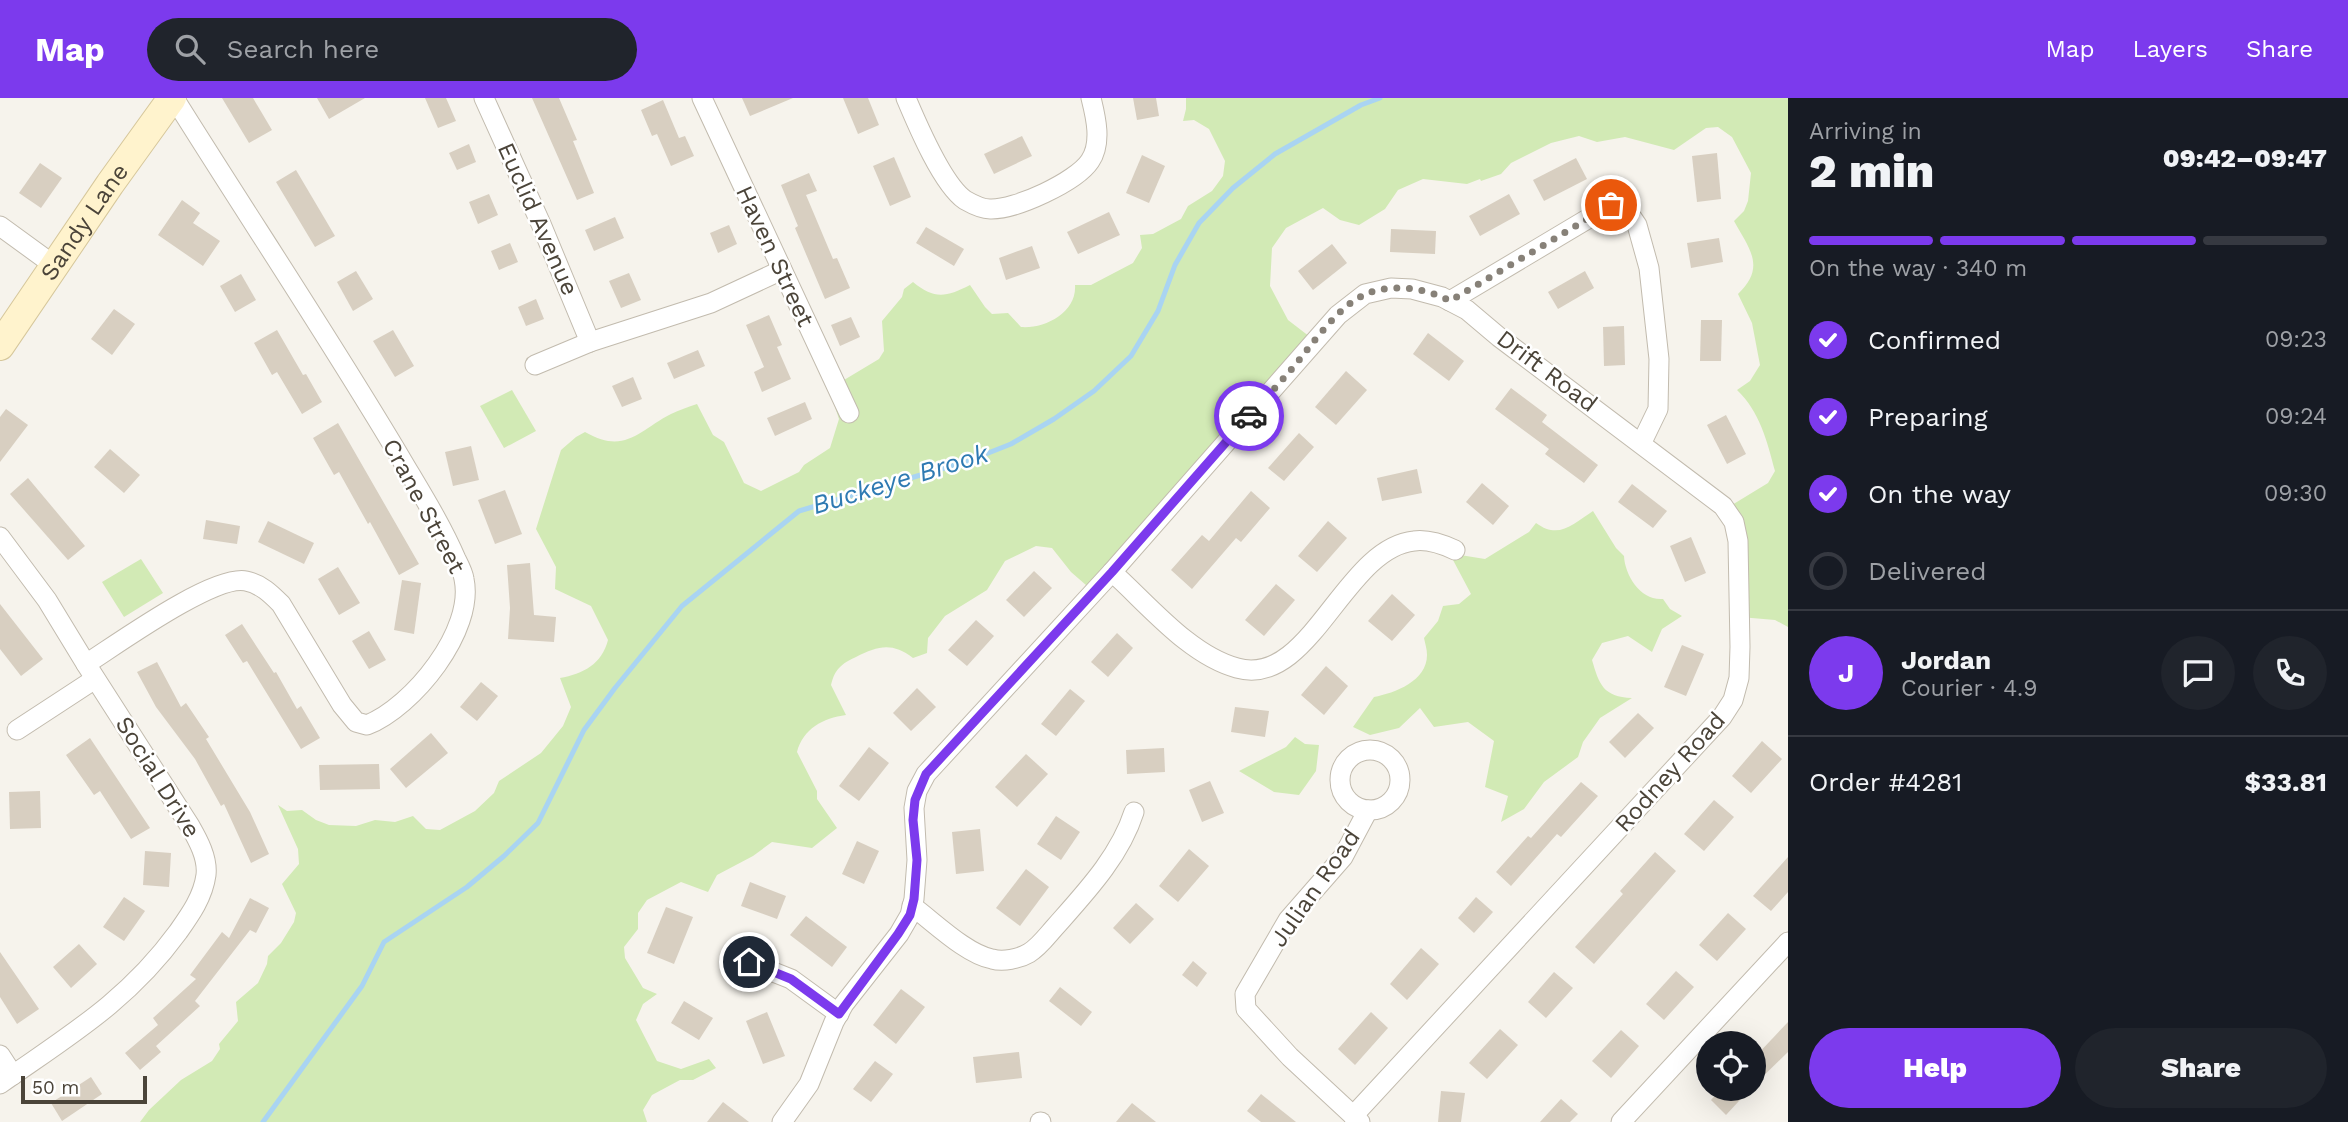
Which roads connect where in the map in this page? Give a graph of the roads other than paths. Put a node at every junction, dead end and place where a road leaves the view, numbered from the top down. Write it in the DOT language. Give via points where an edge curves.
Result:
graph roads {
  1 [pos="173,98"];
  2 [pos="484,98"];
  3 [pos="702,98"];
  4 [pos="906,98"];
  5 [pos="1091,98"];
  6 [pos="0,226"];
  7 [pos="55,266"];
  8 [pos="782,270"];
  9 [pos="1450,301"];
  10 [pos="590,342"];
  11 [pos="0,346"];
  12 [pos="535,365"];
  13 [pos="849,413"];
  14 [pos="1642,442"];
  15 [pos="0,537"];
  16 [pos="1455,550"];
  17 [pos="1112,572"];
  18 [pos="90,671"];
  19 [pos="17,730"];
  20 [pos="1368,810"];
  21 [pos="1134,812"];
  22 [pos="912,906"];
  23 [pos="1788,942"];
  24 [pos="733,956"];
  25 [pos="839,1014"];
  26 [pos="0,1055"];
  27 [pos="6,1080"];
  28 [pos="1357,1119"];
  29 [pos="782,1122"];
  30 [pos="1621,1122"];
  1 -- 7 [label="main road, Sandy Lane"];
  1 -- 18 [label="street, Crane Street" via="439,523 465,579 463,609 455,635 418,689 367,725 356,722 342,705 281,604 269,591 244,580 203,592 159,617"];
  2 -- 10 [label="street, Euclid Avenue"];
  3 -- 8 [label="street, Haven Street"];
  4 -- 5 [label="street" via="955,190 988,210 1041,194 1075,176 1090,162 1097,140"];
  6 -- 7 [label="street"];
  7 -- 11 [label="main road, Sandy Lane"];
  8 -- 10 [label="street" via="711,303"];
  8 -- 13 [label="street, Haven Street"];
  9 -- 14 [label="street, Drift Road"];
  9 -- 14 [label="street" via="1611,205 1624,206 1637,225 1649,268 1659,359 1658,409"];
  9 -- 17 [label="street, Drift Road" via="1412,289 1391,288 1364,294 1346,307"];
  10 -- 12 [label="street"];
  14 -- 28 [label="street, Rodney Road" via="1723,506 1734,522 1740,564 1740,647 1733,701"];
  15 -- 18 [label="street, Social Drive" via="47,600"];
  16 -- 17 [label="street" via="1421,541 1390,548 1367,565 1309,636 1279,663 1262,669 1240,669 1203,654"];
  17 -- 22 [label="street, Drift Road" via="926,774 914,808 917,860"];
  18 -- 19 [label="street"];
  18 -- 27 [label="street, Social Drive" via="190,825 202,846 207,873 189,916 139,979 88,1024"];
  20 -- 28 [label="street, Julian Road" via="1343,857 1288,920 1245,995 1246,1009"];
  21 -- 22 [label="street" via="1109,863 1029,953 1015,959 980,955"];
  22 -- 25 [label="street" via="898,934"];
  23 -- 30 [label="street"];
  24 -- 25 [label="street" via="791,979"];
  25 -- 29 [label="street" via="809,1084"];
  26 -- 27 [label="street"];
}
